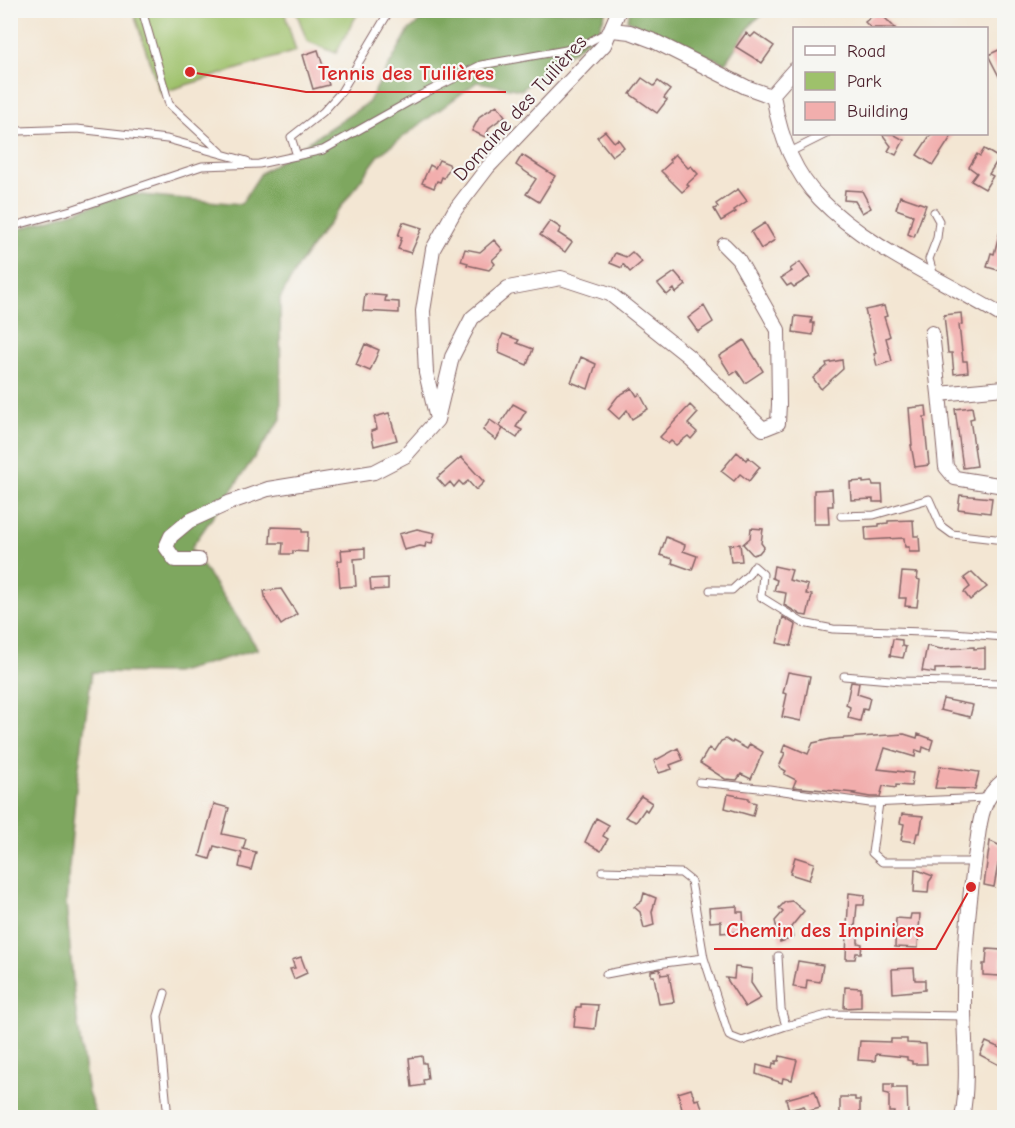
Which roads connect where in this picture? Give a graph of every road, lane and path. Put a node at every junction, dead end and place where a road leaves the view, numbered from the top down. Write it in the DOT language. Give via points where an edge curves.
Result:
graph roads {
  1 [pos="142,10"];
  2 [pos="390,10"];
  3 [pos="619,10"];
  4 [pos="612,30"];
  5 [pos="793,72"];
  6 [pos="771,96"];
  7 [pos="10,134"];
  8 [pos="824,135"];
  9 [pos="790,152"];
  10 [pos="223,154"];
  11 [pos="297,156"];
  12 [pos="259,164"];
  13 [pos="934,212"];
  14 [pos="10,227"];
  15 [pos="724,245"];
  16 [pos="934,276"];
  17 [pos="1005,317"];
  18 [pos="932,333"];
  19 [pos="1005,388"];
  20 [pos="939,394"];
  21 [pos="437,420"];
  22 [pos="1005,486"];
  23 [pos="841,516"];
  24 [pos="1005,540"];
  25 [pos="199,560"];
  26 [pos="710,590"];
  27 [pos="1005,638"];
  28 [pos="844,676"];
  29 [pos="1005,683"];
  30 [pos="1005,780"];
  31 [pos="699,782"];
  32 [pos="987,798"];
  33 [pos="879,803"];
  34 [pos="975,862"];
  35 [pos="602,871"];
  36 [pos="778,956"];
  37 [pos="704,958"];
  38 [pos="606,974"];
  39 [pos="165,993"];
  40 [pos="964,1016"];
  41 [pos="786,1026"];
  42 [pos="168,1118"];
  43 [pos="962,1118"];
  1 -- 10 [label="lane" via="169,104"];
  2 -- 11 [label="lane" via="341,92 291,137"];
  3 -- 4 [label="street, Domaine des Tuilières"];
  4 -- 6 [label="street" via="654,41"];
  4 -- 11 [label="lane" via="566,50 481,65 323,150"];
  4 -- 21 [label="street, Domaine des Tuilières" via="599,51 488,167 455,210 433,249 423,311 426,373"];
  5 -- 6 [label="street"];
  6 -- 9 [label="street"];
  7 -- 10 [label="lane" via="78,129 167,140"];
  8 -- 9 [label="lane"];
  9 -- 16 [label="street" via="819,198 841,218"];
  10 -- 12 [label="lane"];
  11 -- 12 [label="lane"];
  12 -- 14 [label="lane" via="202,166"];
  13 -- 16 [label="lane" via="939,221 929,259"];
  15 -- 21 [label="street" via="738,259 778,330 778,423 763,429 688,356 610,294 561,278 508,288 472,318 452,357"];
  16 -- 17 [label="street"];
  18 -- 20 [label="street"];
  19 -- 20 [label="street"];
  20 -- 22 [label="street" via="946,467 955,478"];
  21 -- 25 [label="street" via="405,456 386,467 356,476 268,489 189,521 171,536 166,547 175,560"];
  23 -- 24 [label="lane" via="874,515 929,500 941,526 952,534"];
  26 -- 27 [label="lane" via="732,590 754,566 763,574 761,597 803,623 833,629"];
  28 -- 29 [label="lane"];
  30 -- 32 [label="street"];
  31 -- 33 [label="lane"];
  32 -- 33 [label="lane"];
  32 -- 34 [label="street"];
  33 -- 34 [label="lane" via="872,853 882,862"];
  34 -- 40 [label="street" via="968,912"];
  35 -- 37 [label="lane" via="681,873 691,881"];
  36 -- 41 [label="lane" via="781,1010"];
  37 -- 38 [label="lane"];
  37 -- 41 [label="lane" via="729,1036 742,1041"];
  39 -- 42 [label="lane" via="158,1016"];
  40 -- 41 [label="lane" via="831,1014"];
  40 -- 43 [label="street" via="967,1072"];
}
